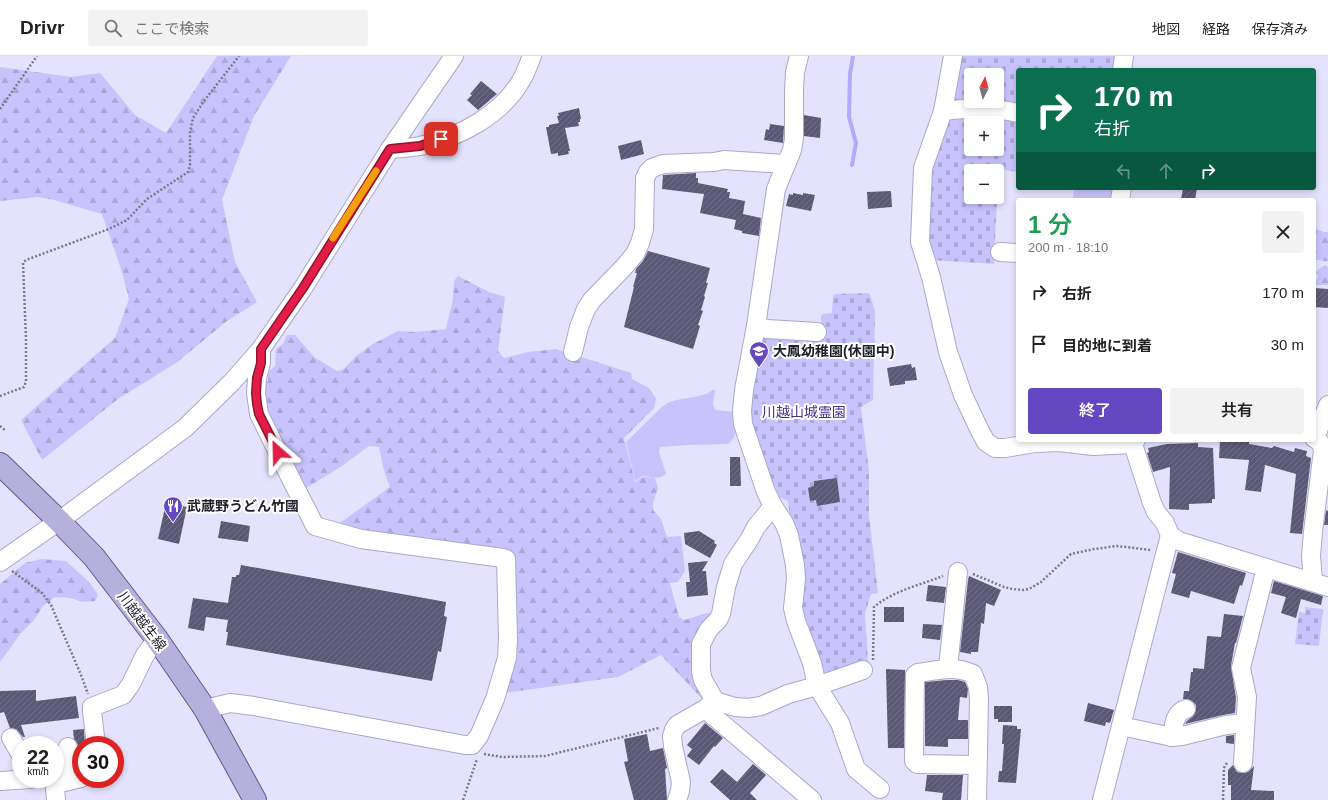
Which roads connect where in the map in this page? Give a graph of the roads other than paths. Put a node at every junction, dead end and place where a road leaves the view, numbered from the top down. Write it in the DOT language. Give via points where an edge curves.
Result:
graph roads {
  1 [pos="454,56"];
  2 [pos="532,56"];
  3 [pos="799,56"];
  4 [pos="953,56"];
  5 [pos="1124,56"];
  6 [pos="1122,68"];
  7 [pos="943,111"];
  8 [pos="1016,112"];
  9 [pos="390,149"];
  10 [pos="785,164"];
  11 [pos="1000,252"];
  12 [pos="1016,253"];
  13 [pos="756,326"];
  14 [pos="817,332"];
  15 [pos="261,349"];
  16 [pos="574,352"];
  17 [pos="1328,405"];
  18 [pos="1135,442"];
  19 [pos="1320,442"];
  20 [pos="1080,443"];
  21 [pos="0,464"];
  22 [pos="773,506"];
  23 [pos="59,521"];
  24 [pos="1320,533"];
  25 [pos="1168,543"];
  26 [pos="0,562"];
  27 [pos="1266,568"];
  28 [pos="958,572"];
  29 [pos="1320,584"];
  30 [pos="157,639"];
  31 [pos="948,668"];
  32 [pos="863,670"];
  33 [pos="817,686"];
  34 [pos="710,705"];
  35 [pos="1186,708"];
  36 [pos="204,709"];
  37 [pos="1245,724"];
  38 [pos="1121,726"];
  39 [pos="95,736"];
  40 [pos="1172,737"];
  41 [pos="68,747"];
  42 [pos="1243,763"];
  43 [pos="977,765"];
  44 [pos="64,769"];
  45 [pos="0,780"];
  46 [pos="12,780"];
  47 [pos="880,789"];
  48 [pos="683,797"];
  49 [pos="255,800"];
  50 [pos="812,800"];
  51 [pos="977,800"];
  52 [pos="1102,800"];
  1 -- 9 [label="street"];
  2 -- 9 [label="street" via="522,79 509,98 492,114 458,133 441,139 420,146"];
  3 -- 10 [label="street" via="795,72 794,139"];
  4 -- 7 [label="street"];
  5 -- 6 [label="street"];
  7 -- 8 [label="street" via="962,109"];
  7 -- 20 [label="street" via="923,168 920,242 931,277 948,352 963,395 986,442 995,448 1035,443"];
  9 -- 15 [label="street" via="303,288"];
  10 -- 13 [label="street" via="776,189"];
  10 -- 16 [label="street" via="724,160 663,164 652,168 645,178 644,229 640,243 630,260 586,309"];
  11 -- 12 [label="street"];
  13 -- 14 [label="street"];
  13 -- 22 [label="street" via="749,357 742,411 743,424"];
  15 -- 23 [label="street" via="185,428"];
  15 -- 36 [label="street" via="256,393 259,414 315,526 361,539 506,560 507,658 496,699 476,748 254,706 230,704"];
  17 -- 19 [label="street"];
  18 -- 20 [label="street"];
  18 -- 25 [label="street" via="1152,503 1165,523"];
  19 -- 24 [label="street"];
  21 -- 23 [label="main road, 川越越生線"];
  22 -- 33 [label="street" via="789,535 796,579 793,608"];
  22 -- 34 [label="street" via="756,527 733,564 721,614 701,644 701,671"];
  23 -- 26 [label="street"];
  23 -- 30 [label="main road, 川越越生線" via="94,557"];
  24 -- 29 [label="street" via="1311,556"];
  25 -- 27 [label="street" via="1179,541"];
  25 -- 38 [label="street"];
  27 -- 29 [label="street"];
  27 -- 37 [label="street" via="1241,668 1247,697"];
  28 -- 31 [label="street"];
  30 -- 36 [label="main road, 川越越生線"];
  30 -- 39 [label="street" via="144,655 123,695 92,707"];
  31 -- 43 [label="street" via="973,674 978,687"];
  31 -- 43 [label="street" via="915,675 914,761 917,764"];
  32 -- 33 [label="street"];
  33 -- 34 [label="street" via="788,694 761,706 735,708"];
  33 -- 47 [label="street" via="840,723 856,769"];
  34 -- 48 [label="street" via="677,725 672,736"];
  34 -- 50 [label="street"];
  35 -- 40 [label="street" via="1177,714"];
  36 -- 49 [label="main road, 川越越生線"];
  37 -- 40 [label="street" via="1226,724"];
  37 -- 42 [label="street"];
  38 -- 40 [label="street"];
  38 -- 52 [label="street"];
  41 -- 44 [label="street"];
  43 -- 51 [label="street"];
  45 -- 46 [label="street"];
}
